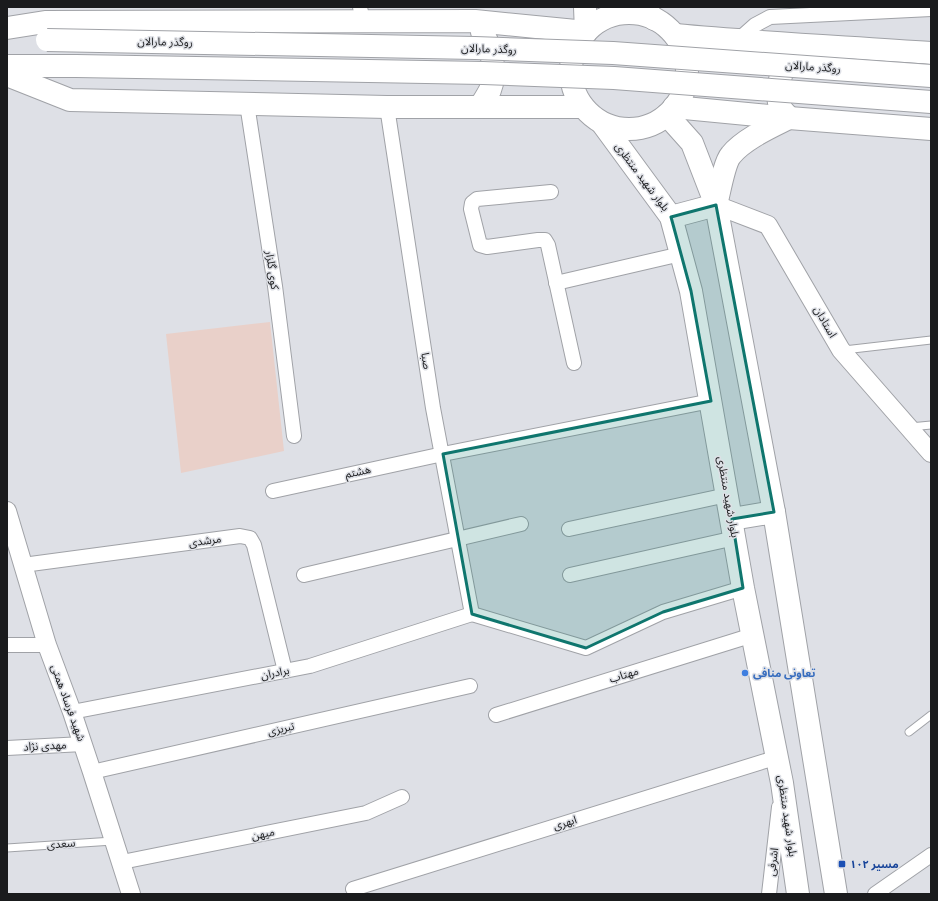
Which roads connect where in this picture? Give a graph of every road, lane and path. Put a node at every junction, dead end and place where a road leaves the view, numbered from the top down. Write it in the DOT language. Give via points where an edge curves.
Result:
graph roads {
  1 [pos="585,7"];
  2 [pos="931,8"];
  3 [pos="649,13"];
  4 [pos="361,14"];
  5 [pos="475,22"];
  6 [pos="7,28"];
  7 [pos="586,32"];
  8 [pos="675,35"];
  9 [pos="7,38"];
  10 [pos="737,41"];
  11 [pos="799,44"];
  12 [pos="931,53"];
  13 [pos="7,66"];
  14 [pos="7,75"];
  15 [pos="931,76"];
  16 [pos="931,102"];
  17 [pos="247,104"];
  18 [pos="387,107"];
  19 [pos="480,107"];
  20 [pos="582,107"];
  21 [pos="671,111"];
  22 [pos="789,118"];
  23 [pos="602,123"];
  24 [pos="931,128"];
  25 [pos="551,192"];
  26 [pos="716,205"];
  27 [pos="671,217"];
  28 [pos="681,254"];
  29 [pos="556,283"];
  30 [pos="931,340"];
  31 [pos="841,350"];
  32 [pos="574,363"];
  33 [pos="711,401"];
  34 [pos="931,425"];
  35 [pos="908,427"];
  36 [pos="294,436"];
  37 [pos="931,453"];
  38 [pos="443,454"];
  39 [pos="274,490"];
  40 [pos="727,495"];
  41 [pos="7,511"];
  42 [pos="774,512"];
  43 [pos="521,524"];
  44 [pos="733,528"];
  45 [pos="569,529"];
  46 [pos="10,532"];
  47 [pos="458,539"];
  48 [pos="23,565"];
  49 [pos="304,575"];
  50 [pos="570,575"];
  51 [pos="743,588"];
  52 [pos="472,614"];
  53 [pos="753,635"];
  54 [pos="7,645"];
  55 [pos="47,645"];
  56 [pos="285,671"];
  57 [pos="470,686"];
  58 [pos="72,712"];
  59 [pos="496,715"];
  60 [pos="931,715"];
  61 [pos="909,732"];
  62 [pos="83,744"];
  63 [pos="7,748"];
  64 [pos="778,757"];
  65 [pos="92,772"];
  66 [pos="782,783"];
  67 [pos="402,797"];
  68 [pos="115,840"];
  69 [pos="7,848"];
  70 [pos="931,855"];
  71 [pos="122,862"];
  72 [pos="352,889"];
  73 [pos="796,893"];
  74 [pos="131,894"];
  75 [pos="769,894"];
  76 [pos="836,894"];
  77 [pos="875,894"];
  1 -- 7 [label="main road"];
  2 -- 10 [label="street" via="770,17 755,25"];
  3 -- 7 [label="main road" via="622,13 606,17"];
  3 -- 8 [label="main road"];
  4 -- 5 [label="main road"];
  4 -- 6 [label="main road" via="45,22"];
  5 -- 7 [label="main road"];
  5 -- 19 [label="main road" via="485,36 493,70 490,90"];
  7 -- 20 [label="main road" via="580,38 572,55 570,73 573,91"];
  8 -- 10 [label="main road"];
  8 -- 21 [label="main road" via="684,52 687,72 684,91"];
  9 -- 15 [label="main road, روگذر مارالان, bridge" via="612,53"];
  10 -- 11 [label="main road"];
  11 -- 12 [label="main road"];
  11 -- 22 [label="main road" via="785,65 779,86 782,108"];
  13 -- 16 [label="main road, bridge" via="475,73 614,78"];
  14 -- 17 [label="main road" via="70,100"];
  17 -- 18 [label="main road"];
  17 -- 36 [label="street, کوی گلزار" via="275,286"];
  18 -- 19 [label="main road"];
  18 -- 38 [label="street, صبا"];
  19 -- 20 [label="main road"];
  20 -- 23 [label="main road"];
  21 -- 22 [label="main road"];
  21 -- 23 [label="main road" via="653,124 636,129 618,129"];
  21 -- 26 [label="main road" via="692,143"];
  22 -- 24 [label="main road"];
  22 -- 26 [label="main road" via="748,141 730,155"];
  23 -- 27 [label="main road, بلوار شهید منتظری"];
  25 -- 29 [label="street" via="477,199 472,203 471,209 480,245 487,247 545,240"];
  26 -- 27 [label="main road"];
  26 -- 31 [label="street, استادان" via="768,225"];
  26 -- 42 [label="main road"];
  27 -- 28 [label="main road, بلوار شهید منتظری"];
  28 -- 29 [label="street"];
  28 -- 33 [label="main road, بلوار شهید منتظری" via="691,291"];
  29 -- 32 [label="street"];
  30 -- 31 [label="lane"];
  31 -- 35 [label="street, استادان"];
  33 -- 38 [label="street, هشتم"];
  33 -- 40 [label="main road, بلوار شهید منتظری"];
  34 -- 35 [label="lane"];
  35 -- 37 [label="street, استادان"];
  38 -- 39 [label="street, هشتم"];
  38 -- 47 [label="street, صبا"];
  40 -- 44 [label="main road, بلوار شهید منتظری"];
  40 -- 45 [label="street"];
  41 -- 46 [label="street, شهید فرساد همتی"];
  42 -- 44 [label="main road"];
  42 -- 76 [label="main road"];
  43 -- 47 [label="street"];
  44 -- 50 [label="street"];
  44 -- 51 [label="main road, بلوار شهید منتظری"];
  46 -- 48 [label="street, شهید فرساد همتی"];
  47 -- 49 [label="street"];
  47 -- 52 [label="street, صبا"];
  48 -- 55 [label="street, شهید فرساد همتی"];
  48 -- 56 [label="street, مرشدی" via="240,536 250,538 254,545"];
  51 -- 52 [label="street" via="663,612 586,648"];
  51 -- 53 [label="main road, بلوار شهید منتظری"];
  52 -- 56 [label="street, برادران" via="310,666"];
  53 -- 59 [label="street, مهتاب"];
  53 -- 64 [label="main road, بلوار شهید منتظری"];
  54 -- 55 [label="street"];
  55 -- 58 [label="street, شهید فرساد همتی"];
  56 -- 58 [label="street, برادران"];
  57 -- 65 [label="street, تبریزی"];
  58 -- 62 [label="street, شهید فرساد همتی"];
  60 -- 61 [label="lane"];
  62 -- 63 [label="street, مهدی نژاد"];
  62 -- 65 [label="street, شهید فرساد همتی"];
  64 -- 66 [label="main road, بلوار شهید منتظری"];
  64 -- 72 [label="street, ابهری"];
  65 -- 68 [label="street, شهید فرساد همتی"];
  66 -- 73 [label="main road, بلوار شهید منتظری"];
  66 -- 75 [label="street, اشرفی"];
  67 -- 71 [label="street, میهن" via="366,813"];
  68 -- 69 [label="lane, سعدی"];
  68 -- 71 [label="street, شهید فرساد همتی"];
  70 -- 77 [label="street"];
  71 -- 74 [label="street, شهید فرساد همتی"];
}
